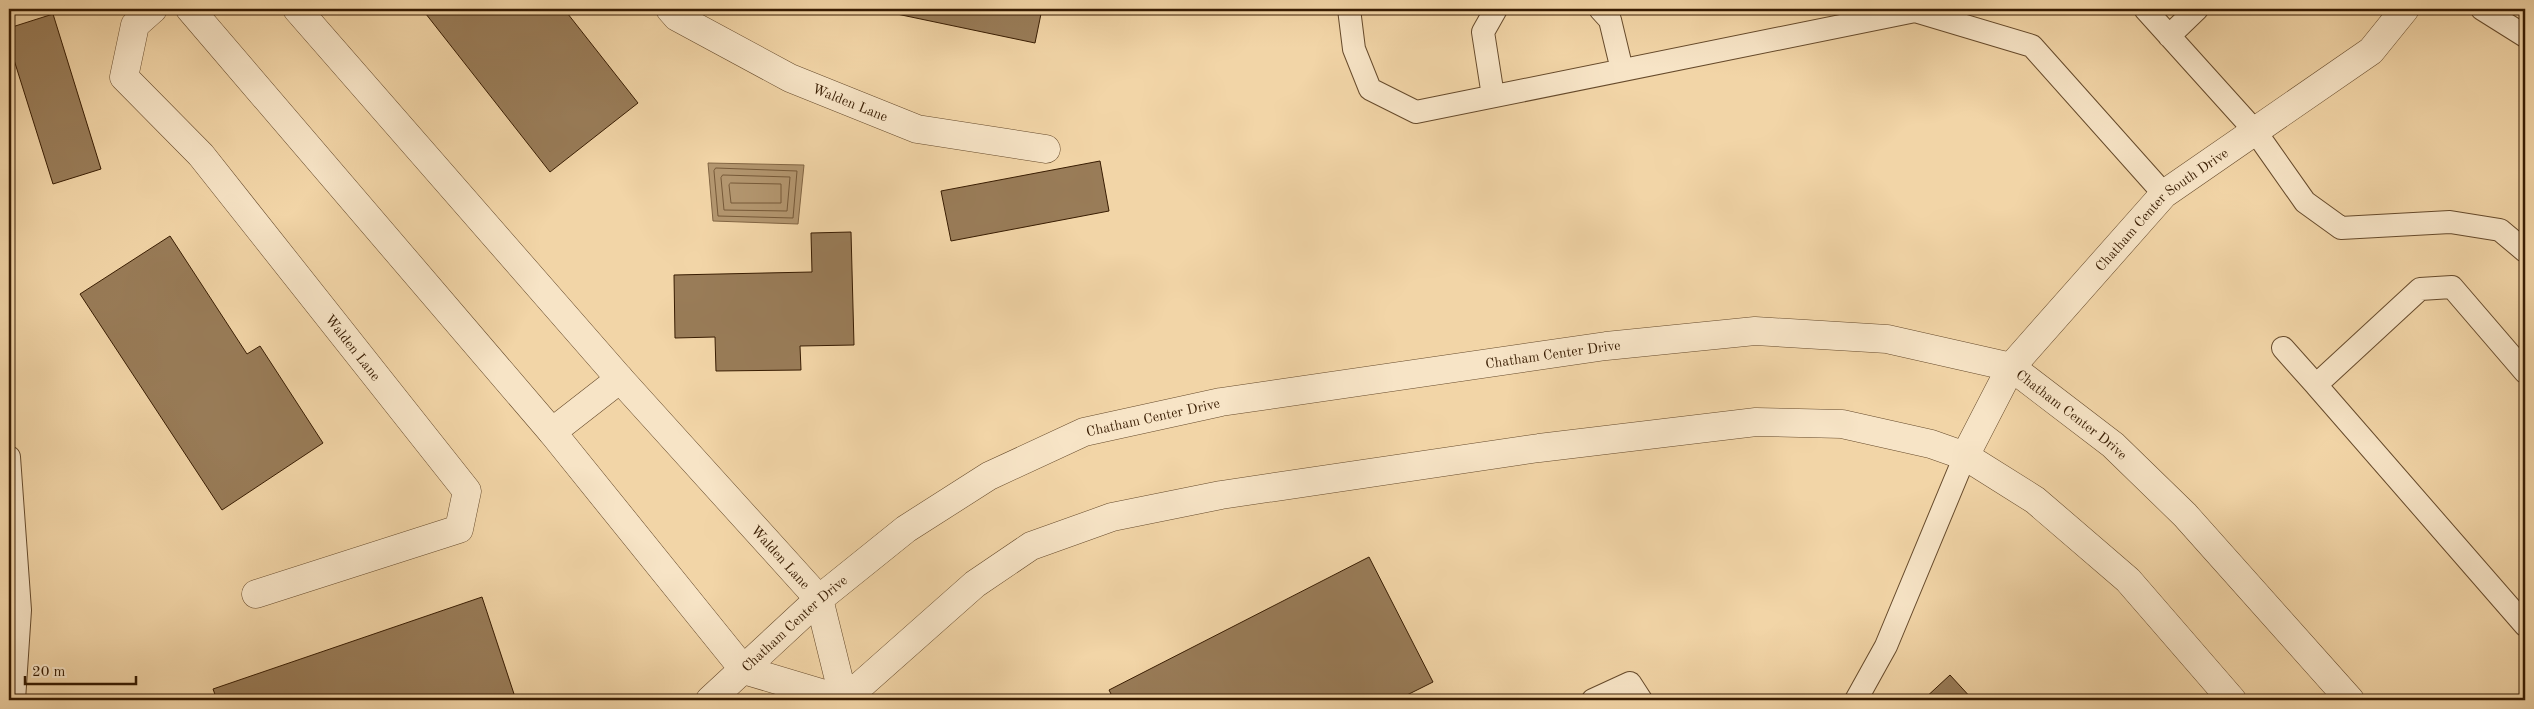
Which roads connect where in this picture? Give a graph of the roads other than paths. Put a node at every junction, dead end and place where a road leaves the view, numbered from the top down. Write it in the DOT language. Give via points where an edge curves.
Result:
graph roads {
  1 [pos="153,9"];
  2 [pos="190,9"];
  3 [pos="297,9"];
  4 [pos="670,9"];
  5 [pos="1349,9"];
  6 [pos="1496,9"];
  7 [pos="1600,9"];
  8 [pos="2145,9"];
  9 [pos="2197,9"];
  10 [pos="2406,9"];
  11 [pos="2482,9"];
  12 [pos="1914,10"];
  13 [pos="2170,36"];
  14 [pos="2525,36"];
  15 [pos="1622,70"];
  16 [pos="1493,96"];
  17 [pos="2255,131"];
  18 [pos="1046,149"];
  19 [pos="2164,194"];
  20 [pos="2525,251"];
  21 [pos="2283,348"];
  22 [pos="2011,367"];
  23 [pos="2525,372"];
  24 [pos="620,380"];
  25 [pos="2316,384"];
  26 [pos="552,432"];
  27 [pos="1965,456"];
  28 [pos="9,457"];
  29 [pos="256,594"];
  30 [pos="819,599"];
  31 [pos="2525,625"];
  32 [pos="744,670"];
  33 [pos="14,700"];
  34 [pos="710,700"];
  35 [pos="844,700"];
  36 [pos="1593,700"];
  37 [pos="1642,700"];
  38 [pos="1856,700"];
  39 [pos="2232,700"];
  40 [pos="2350,700"];
  1 -- 29 [label="street, Walden Lane" via="135,25 124,77 201,155 467,491 459,529"];
  2 -- 26 [label="street"];
  3 -- 24 [label="street, Walden Lane"];
  4 -- 18 [label="street, Walden Lane" via="677,17 790,78 917,129"];
  5 -- 16 [label="lane" via="1354,49 1370,89 1416,112"];
  6 -- 16 [label="lane" via="1483,32"];
  7 -- 15 [label="lane" via="1610,20"];
  8 -- 13 [label="lane"];
  9 -- 13 [label="lane"];
  10 -- 17 [label="street, Chatham Center South Drive" via="2370,51"];
  11 -- 14 [label="lane"];
  12 -- 15 [label="lane"];
  12 -- 19 [label="lane" via="2032,46"];
  13 -- 17 [label="lane"];
  15 -- 16 [label="lane"];
  17 -- 19 [label="street, Chatham Center South Drive"];
  17 -- 20 [label="lane" via="2305,202 2341,228 2450,222 2500,230"];
  19 -- 22 [label="street, Chatham Center South Drive"];
  21 -- 25 [label="lane"];
  22 -- 27 [label="street, Chatham Center South Drive"];
  22 -- 30 [label="street, Chatham Center Drive" via="1887,339 1755,331 1606,346 1221,402 1084,432 989,476 906,529"];
  22 -- 40 [label="street, Chatham Center Drive" via="2112,445 2185,515"];
  23 -- 25 [label="lane" via="2452,287 2420,289"];
  24 -- 26 [label="street"];
  24 -- 30 [label="street, Walden Lane"];
  25 -- 31 [label="lane"];
  26 -- 32 [label="street"];
  27 -- 35 [label="street" via="1931,444 1842,424 1756,422 1529,449 1221,495 1112,517 1031,546 975,584"];
  27 -- 38 [label="lane" via="1886,646"];
  27 -- 39 [label="street" via="2035,500 2128,580"];
  28 -- 33 [label="lane" via="20,610"];
  30 -- 32 [label="street, Chatham Center Drive"];
  30 -- 35 [label="street, Walden Lane"];
  32 -- 34 [label="street, Chatham Center Drive"];
  32 -- 35 [label="street"];
  36 -- 37 [label="lane" via="1630,683"];
}
